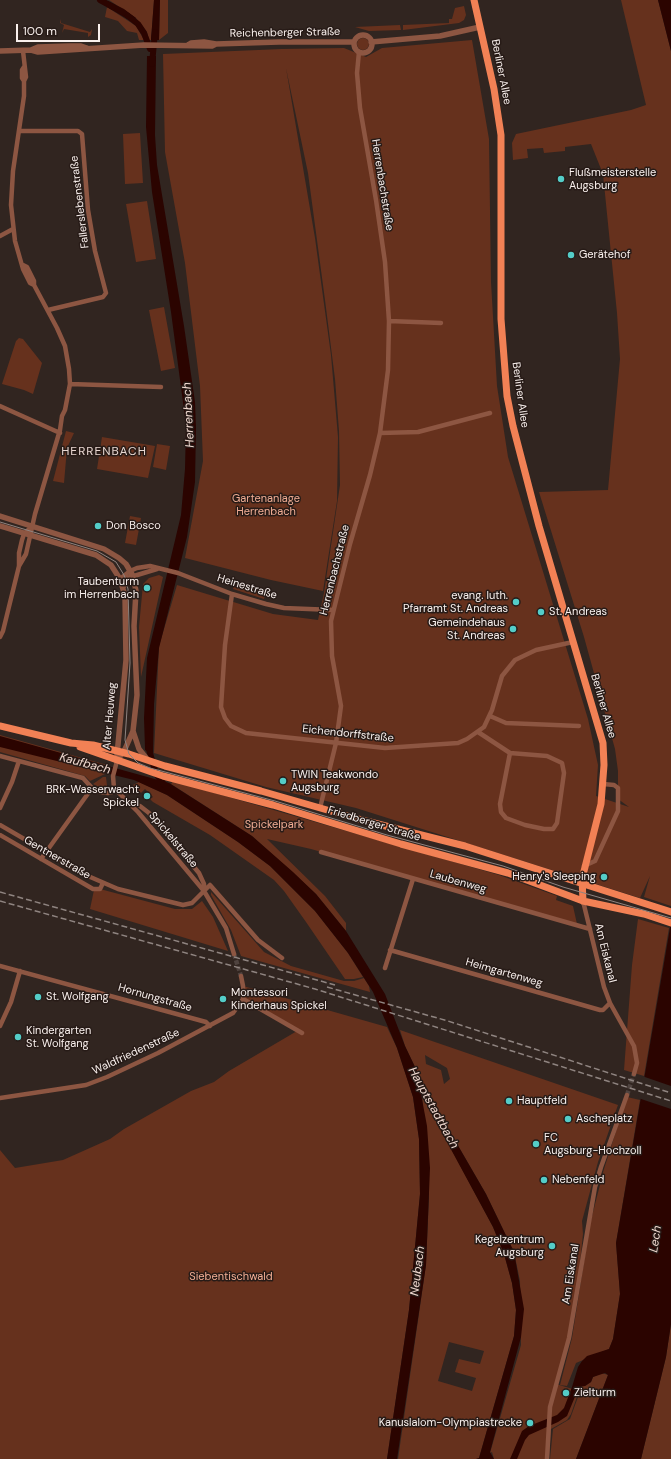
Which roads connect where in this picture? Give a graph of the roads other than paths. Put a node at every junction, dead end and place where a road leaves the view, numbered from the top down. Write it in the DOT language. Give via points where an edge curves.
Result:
graph roads {
  1 [pos="474,0"];
  2 [pos="480,27"];
  3 [pos="354,42"];
  4 [pos="371,42"];
  5 [pos="0,51"];
  6 [pos="23,51"];
  7 [pos="359,52"];
  8 [pos="19,131"];
  9 [pos="13,229"];
  10 [pos="0,236"];
  11 [pos="48,310"];
  12 [pos="389,321"];
  13 [pos="441,323"];
  14 [pos="70,384"];
  15 [pos="161,387"];
  16 [pos="0,406"];
  17 [pos="490,413"];
  18 [pos="60,433"];
  19 [pos="380,433"];
  20 [pos="0,516"];
  21 [pos="0,526"];
  22 [pos="32,526"];
  23 [pos="24,534"];
  24 [pos="31,536"];
  25 [pos="19,566"];
  26 [pos="158,568"];
  27 [pos="132,576"];
  28 [pos="120,579"];
  29 [pos="123,587"];
  30 [pos="232,594"];
  31 [pos="333,610"];
  32 [pos="0,637"];
  33 [pos="573,642"];
  34 [pos="490,716"];
  35 [pos="0,726"];
  36 [pos="580,726"];
  37 [pos="133,731"];
  38 [pos="478,732"];
  39 [pos="71,743"];
  40 [pos="336,743"];
  41 [pos="120,752"];
  42 [pos="510,753"];
  43 [pos="0,756"];
  44 [pos="141,756"];
  45 [pos="18,761"];
  46 [pos="116,764"];
  47 [pos="603,784"];
  48 [pos="92,788"];
  49 [pos="116,790"];
  50 [pos="128,801"];
  51 [pos="0,808"];
  52 [pos="320,808"];
  53 [pos="0,825"];
  54 [pos="0,835"];
  55 [pos="45,852"];
  56 [pos="321,852"];
  57 [pos="41,859"];
  58 [pos="584,866"];
  59 [pos="202,878"];
  60 [pos="413,879"];
  61 [pos="103,883"];
  62 [pos="582,884"];
  63 [pos="210,885"];
  64 [pos="204,891"];
  65 [pos="583,900"];
  66 [pos="671,912"];
  67 [pos="671,923"];
  68 [pos="590,929"];
  69 [pos="390,950"];
  70 [pos="234,954"];
  71 [pos="282,958"];
  72 [pos="0,966"];
  73 [pos="385,968"];
  74 [pos="20,971"];
  75 [pos="241,976"];
  76 [pos="243,999"];
  77 [pos="610,1003"];
  78 [pos="0,1026"];
  79 [pos="210,1026"];
  80 [pos="302,1033"];
  81 [pos="634,1074"];
  82 [pos="627,1095"];
  83 [pos="0,1098"];
  84 [pos="547,1459"];
  1 -- 2 [label="main road, Berliner Allee"];
  2 -- 4 [label="street, Reichenberger Straße" via="440,36"];
  2 -- 33 [label="main road, Berliner Allee" via="501,135 501,319 507,396 525,476"];
  3 -- 4 [label="street, Reichenberger Straße" via="358,37 364,36"];
  3 -- 6 [label="street, Reichenberger Straße" via="216,44 191,47 38,47"];
  3 -- 7 [label="street, Reichenberger Straße"];
  4 -- 7 [label="street" via="368,51"];
  5 -- 6 [label="street, Reichenberger Straße"];
  6 -- 8 [label="street" via="24,96"];
  7 -- 12 [label="street, Herrenbachstraße" via="357,73 360,108 382,236"];
  8 -- 9 [label="street" via="11,184"];
  8 -- 11 [label="street, Fallerslebenstraße" via="78,131 82,134 88,210 106,293 103,297"];
  9 -- 10 [label="street"];
  9 -- 11 [label="street" via="23,265 27,267"];
  11 -- 14 [label="street" via="65,346"];
  12 -- 13 [label="street"];
  12 -- 19 [label="street, Herrenbachstraße" via="388,370"];
  14 -- 15 [label="street"];
  14 -- 18 [label="street"];
  16 -- 18 [label="street"];
  17 -- 19 [label="street" via="418,432"];
  18 -- 22 [label="street"];
  19 -- 31 [label="street, Herrenbachstraße"];
  20 -- 22 [label="street"];
  21 -- 23 [label="street, Alter Heuweg"];
  22 -- 23 [label="street"];
  22 -- 24 [label="street"];
  22 -- 27 [label="street" via="104,549 119,558"];
  23 -- 24 [label="street, Alter Heuweg"];
  23 -- 25 [label="street" via="19,553"];
  24 -- 25 [label="street" via="26,554"];
  24 -- 28 [label="street, Alter Heuweg" via="96,555 111,565"];
  25 -- 32 [label="street"];
  26 -- 27 [label="street, Heinestraße"];
  26 -- 27 [label="street, Heinestraße" via="137,568"];
  26 -- 30 [label="street, Heinestraße"];
  27 -- 28 [label="street, Heinestraße"];
  27 -- 29 [label="street"];
  27 -- 37 [label="street, Alter Heuweg" via="136,593 134,640 137,695"];
  28 -- 29 [label="street, Alter Heuweg"];
  29 -- 41 [label="street, Alter Heuweg" via="126,660"];
  30 -- 31 [label="street, Heinestraße" via="284,608"];
  30 -- 40 [label="street, Eichendorffstraße" via="221,699 222,712 227,722 246,733"];
  31 -- 40 [label="street, Herrenbachstraße" via="331,638 341,706"];
  33 -- 34 [label="street, Eichendorffstraße" via="536,650 515,660 502,676"];
  33 -- 47 [label="main road, Berliner Allee" via="603,743"];
  34 -- 36 [label="street" via="500,722"];
  34 -- 38 [label="street, Eichendorffstraße"];
  35 -- 39 [label="main road, Friedberger Straße"];
  37 -- 41 [label="street, Alter Heuweg"];
  37 -- 44 [label="street"];
  38 -- 40 [label="street, Eichendorffstraße" via="458,743 432,746 385,748"];
  38 -- 42 [label="street"];
  39 -- 41 [label="main road, Friedberger Straße" via="93,745"];
  39 -- 46 [label="main road, Friedberger Straße"];
  40 -- 52 [label="street, Herrenbachstraße"];
  41 -- 44 [label="main road, Friedberger Straße"];
  41 -- 46 [label="street, Alter Heuweg"];
  42 -- 42 [label="street" via="500,804 501,812 506,818 525,825 553,829 557,823 564,773 562,763 547,756"];
  43 -- 45 [label="street"];
  44 -- 52 [label="main road, Friedberger Straße" via="162,765"];
  45 -- 48 [label="street" via="83,778"];
  45 -- 51 [label="street"];
  46 -- 49 [label="street" via="113,776"];
  46 -- 65 [label="main road, Friedberger Straße" via="273,805 490,868"];
  47 -- 58 [label="main road, Berliner Allee"];
  47 -- 58 [label="street" via="618,788 618,810 592,864"];
  48 -- 49 [label="street" via="104,793"];
  48 -- 55 [label="street"];
  49 -- 50 [label="street, Spickelstraße"];
  50 -- 59 [label="street, Spickelstraße" via="149,813"];
  50 -- 64 [label="street, Spickelstraße"];
  52 -- 62 [label="main road, Friedberger Straße" via="465,846"];
  53 -- 55 [label="street, Gentnerstraße"];
  54 -- 57 [label="street, Gentnerstraße"];
  55 -- 57 [label="street"];
  55 -- 61 [label="street, Gentnerstraße"];
  56 -- 60 [label="street, Laubenweg"];
  57 -- 61 [label="street, Gentnerstraße" via="96,890 100,889"];
  58 -- 62 [label="main road, Berliner Allee"];
  59 -- 63 [label="street, Spickelstraße"];
  59 -- 64 [label="street, Spickelstraße"];
  60 -- 68 [label="street, Laubenweg"];
  60 -- 69 [label="street"];
  61 -- 64 [label="street, Gentnerstraße" via="184,906 192,903"];
  62 -- 65 [label="main road, Berliner Allee"];
  62 -- 66 [label="main road, Friedberger Straße"];
  63 -- 64 [label="street"];
  63 -- 71 [label="street, Spickelstraße" via="258,940"];
  64 -- 70 [label="street, Spickelstraße" via="226,928"];
  65 -- 67 [label="main road, Friedberger Straße"];
  65 -- 68 [label="street, Am Eiskanal"];
  68 -- 77 [label="street, Am Eiskanal" via="600,974"];
  69 -- 73 [label="street"];
  69 -- 77 [label="street, Heimgartenweg" via="600,1010"];
  72 -- 74 [label="street, Hornungstraße"];
  74 -- 78 [label="street" via="11,1002"];
  74 -- 79 [label="street, Hornungstraße" via="206,1022"];
  75 -- 76 [label="street"];
  76 -- 79 [label="street, Waldfriedenstraße" via="233,1013"];
  76 -- 80 [label="street"];
  77 -- 81 [label="street, Am Eiskanal" via="634,1046 637,1063"];
  79 -- 83 [label="street, Waldfriedenstraße" via="95,1082"];
  82 -- 84 [label="street, Am Eiskanal" via="595,1187 569,1338 550,1415"];
}
